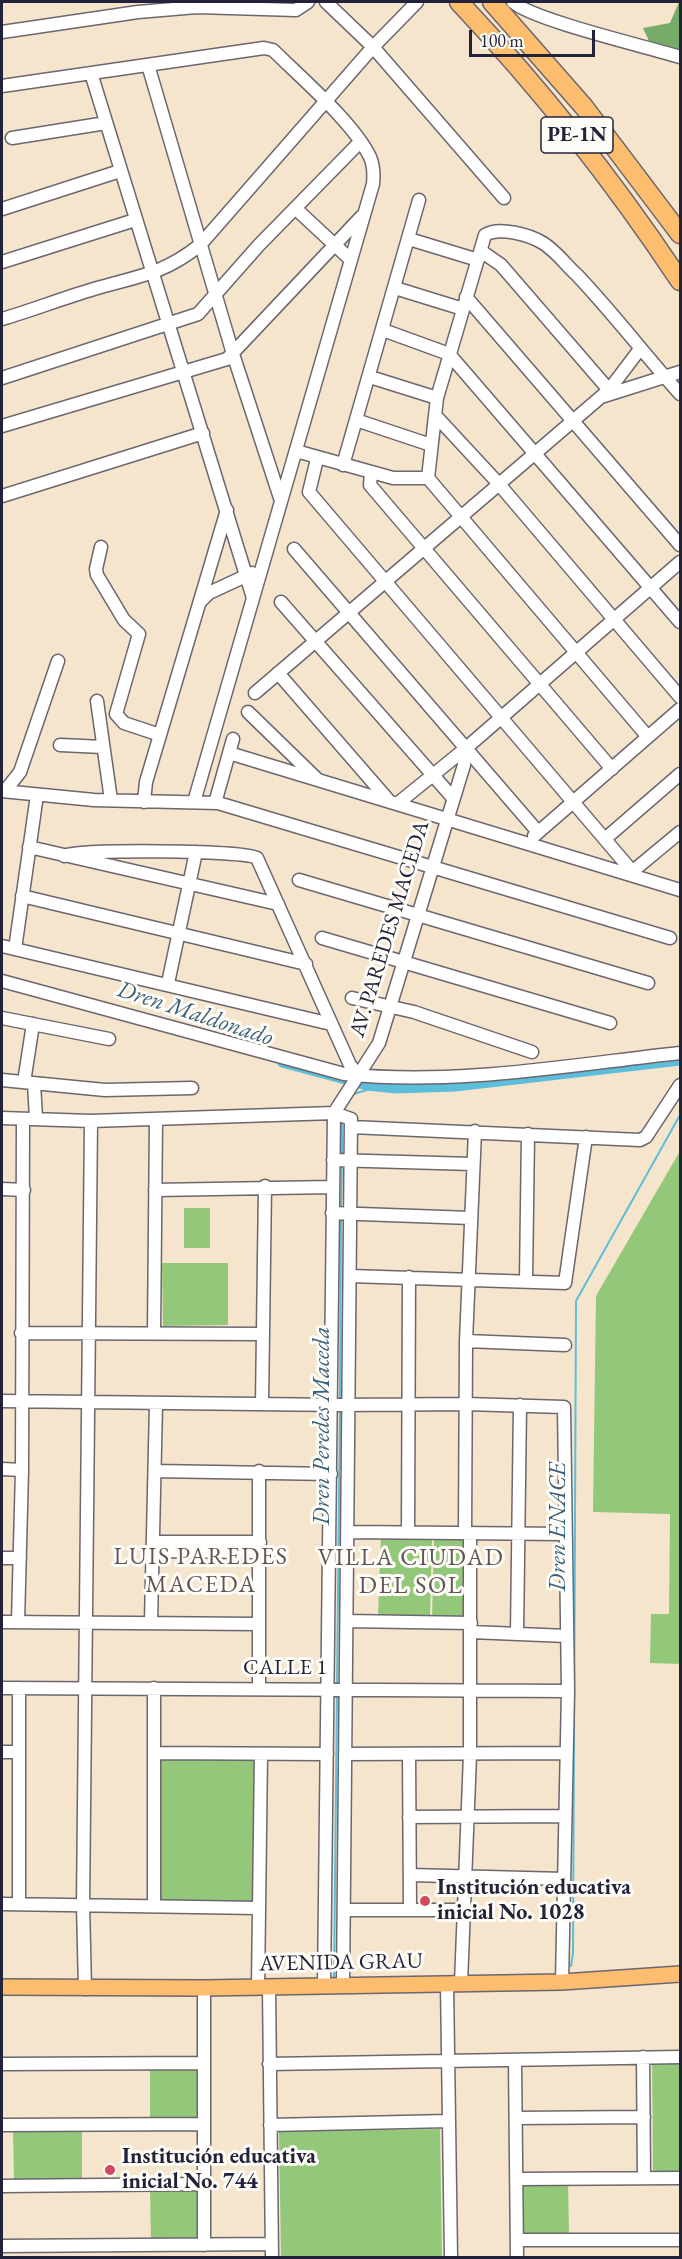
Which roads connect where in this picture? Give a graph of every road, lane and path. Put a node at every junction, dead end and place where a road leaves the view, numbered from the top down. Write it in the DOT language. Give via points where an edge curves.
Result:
graph roads {
  1 [pos="308,2"];
  2 [pos="326,2"];
  3 [pos="417,2"];
  4 [pos="459,2"];
  5 [pos="492,2"];
  6 [pos="513,2"];
  7 [pos="2,32"];
  8 [pos="373,47"];
  9 [pos="681,57"];
  10 [pos="147,65"];
  11 [pos="91,73"];
  12 [pos="2,86"];
  13 [pos="326,102"];
  14 [pos="106,123"];
  15 [pos="12,138"];
  16 [pos="360,142"];
  17 [pos="120,171"];
  18 [pos="504,198"];
  19 [pos="419,200"];
  20 [pos="295,208"];
  21 [pos="2,209"];
  22 [pos="365,213"];
  23 [pos="135,220"];
  24 [pos="681,234"];
  25 [pos="409,239"];
  26 [pos="200,244"];
  27 [pos="335,245"];
  28 [pos="480,256"];
  29 [pos="351,260"];
  30 [pos="2,262"];
  31 [pos="154,273"];
  32 [pos="681,281"];
  33 [pos="395,288"];
  34 [pos="216,293"];
  35 [pos="465,303"];
  36 [pos="2,319"];
  37 [pos="169,325"];
  38 [pos="383,330"];
  39 [pos="640,350"];
  40 [pos="233,354"];
  41 [pos="449,354"];
  42 [pos="184,372"];
  43 [pos="681,372"];
  44 [pos="370,377"];
  45 [pos="2,378"];
  46 [pos="666,378"];
  47 [pos="604,394"];
  48 [pos="681,394"];
  49 [pos="437,398"];
  50 [pos="435,415"];
  51 [pos="356,420"];
  52 [pos="571,420"];
  53 [pos="2,426"];
  54 [pos="203,433"];
  55 [pos="431,445"];
  56 [pos="296,451"];
  57 [pos="533,452"];
  58 [pos="317,459"];
  59 [pos="343,465"];
  60 [pos="371,472"];
  61 [pos="428,478"];
  62 [pos="498,483"];
  63 [pos="2,496"];
  64 [pos="281,501"];
  65 [pos="227,510"];
  66 [pos="460,516"];
  67 [pos="681,545"];
  68 [pos="101,547"];
  69 [pos="423,548"];
  70 [pos="294,549"];
  71 [pos="681,562"];
  72 [pos="262,569"];
  73 [pos="246,576"];
  74 [pos="386,579"];
  75 [pos="652,587"];
  76 [pos="253,599"];
  77 [pos="281,602"];
  78 [pos="199,603"];
  79 [pos="350,611"];
  80 [pos="613,620"];
  81 [pos="681,622"];
  82 [pos="315,641"];
  83 [pos="575,653"];
  84 [pos="58,661"];
  85 [pos="278,673"];
  86 [pos="538,685"];
  87 [pos="255,693"];
  88 [pos="681,697"];
  89 [pos="97,701"];
  90 [pos="681,709"];
  91 [pos="248,712"];
  92 [pos="501,717"];
  93 [pos="160,735"];
  94 [pos="648,737"];
  95 [pos="233,739"];
  96 [pos="60,745"];
  97 [pos="103,747"];
  98 [pos="465,749"];
  99 [pos="229,753"];
  100 [pos="612,769"];
  101 [pos="681,774"];
  102 [pos="432,775"];
  103 [pos="319,782"];
  104 [pos="3,791"];
  105 [pos="37,795"];
  106 [pos="453,798"];
  107 [pos="111,800"];
  108 [pos="574,801"];
  109 [pos="144,802"];
  110 [pos="194,802"];
  111 [pos="215,803"];
  112 [pos="394,803"];
  113 [pos="446,819"];
  114 [pos="538,832"];
  115 [pos="681,832"];
  116 [pos="606,838"];
  117 [pos="525,843"];
  118 [pos="29,847"];
  119 [pos="196,852"];
  120 [pos="64,856"];
  121 [pos="432,867"];
  122 [pos="635,874"];
  123 [pos="299,880"];
  124 [pos="191,884"];
  125 [pos="681,890"];
  126 [pos="22,896"];
  127 [pos="278,904"];
  128 [pos="417,914"];
  129 [pos="180,936"];
  130 [pos="322,938"];
  131 [pos="670,938"];
  132 [pos="2,946"];
  133 [pos="15,949"];
  134 [pos="403,961"];
  135 [pos="306,964"];
  136 [pos="2,981"];
  137 [pos="168,983"];
  138 [pos="648,983"];
  139 [pos="352,998"];
  140 [pos="390,1007"];
  141 [pos="2,1018"];
  142 [pos="610,1023"];
  143 [pos="33,1024"];
  144 [pos="331,1024"];
  145 [pos="109,1039"];
  146 [pos="532,1052"];
  147 [pos="681,1053"];
  148 [pos="358,1075"];
  149 [pos="2,1080"];
  150 [pos="29,1083"];
  151 [pos="681,1085"];
  152 [pos="192,1088"];
  153 [pos="334,1113"];
  154 [pos="2,1118"];
  155 [pos="30,1119"];
  156 [pos="156,1120"];
  157 [pos="91,1121"];
  158 [pos="351,1127"];
  159 [pos="475,1131"];
  160 [pos="528,1134"];
  161 [pos="586,1137"];
  162 [pos="333,1161"];
  163 [pos="351,1161"];
  164 [pos="473,1164"];
  165 [pos="265,1186"];
  166 [pos="332,1187"];
  167 [pos="2,1190"];
  168 [pos="24,1190"];
  169 [pos="155,1190"];
  170 [pos="332,1214"];
  171 [pos="350,1214"];
  172 [pos="471,1218"];
  173 [pos="350,1276"];
  174 [pos="409,1277"];
  175 [pos="469,1279"];
  176 [pos="526,1280"];
  177 [pos="21,1333"];
  178 [pos="88,1333"];
  179 [pos="154,1333"];
  180 [pos="262,1334"];
  181 [pos="466,1341"];
  182 [pos="564,1345"];
  183 [pos="2,1401"];
  184 [pos="21,1402"];
  185 [pos="87,1402"];
  186 [pos="156,1404"];
  187 [pos="262,1404"];
  188 [pos="466,1404"];
  189 [pos="332,1405"];
  190 [pos="349,1405"];
  191 [pos="408,1405"];
  192 [pos="520,1405"];
  193 [pos="2,1469"];
  194 [pos="22,1470"];
  195 [pos="155,1471"];
  196 [pos="259,1471"];
  197 [pos="331,1474"];
  198 [pos="348,1532"];
  199 [pos="408,1532"];
  200 [pos="468,1533"];
  201 [pos="518,1533"];
  202 [pos="564,1534"];
  203 [pos="153,1547"];
  204 [pos="260,1547"];
  205 [pos="2,1558"];
  206 [pos="20,1558"];
  207 [pos="347,1621"];
  208 [pos="2,1622"];
  209 [pos="18,1622"];
  210 [pos="151,1622"];
  211 [pos="86,1623"];
  212 [pos="260,1624"];
  213 [pos="471,1628"];
  214 [pos="517,1634"];
  215 [pos="567,1636"];
  216 [pos="2,1688"];
  217 [pos="19,1688"];
  218 [pos="86,1688"];
  219 [pos="154,1688"];
  220 [pos="259,1689"];
  221 [pos="329,1690"];
  222 [pos="345,1690"];
  223 [pos="471,1690"];
  224 [pos="567,1691"];
  225 [pos="2,1752"];
  226 [pos="17,1752"];
  227 [pos="154,1753"];
  228 [pos="566,1753"];
  229 [pos="261,1754"];
  230 [pos="327,1754"];
  231 [pos="345,1754"];
  232 [pos="409,1754"];
  233 [pos="470,1755"];
  234 [pos="468,1816"];
  235 [pos="564,1816"];
  236 [pos="409,1817"];
  237 [pos="410,1875"];
  238 [pos="465,1876"];
  239 [pos="564,1878"];
  240 [pos="2,1904"];
  241 [pos="19,1904"];
  242 [pos="83,1905"];
  243 [pos="154,1905"];
  244 [pos="258,1908"];
  245 [pos="345,1910"];
  246 [pos="410,1910"];
  247 [pos="464,1910"];
  248 [pos="681,1974"];
  249 [pos="562,1982"];
  250 [pos="454,1984"];
  251 [pos="324,1985"];
  252 [pos="344,1985"];
  253 [pos="263,1987"];
  254 [pos="2,1988"];
  255 [pos="204,1988"];
  256 [pos="85,1989"];
  257 [pos="643,2057"];
  258 [pos="681,2057"];
  259 [pos="448,2060"];
  260 [pos="514,2060"];
  261 [pos="204,2063"];
  262 [pos="2,2064"];
  263 [pos="269,2064"];
  264 [pos="644,2117"];
  265 [pos="516,2118"];
  266 [pos="448,2121"];
  267 [pos="204,2124"];
  268 [pos="2,2125"];
  269 [pos="270,2125"];
  270 [pos="644,2178"];
  271 [pos="681,2178"];
  272 [pos="517,2180"];
  273 [pos="204,2184"];
  274 [pos="2,2186"];
  275 [pos="518,2240"];
  276 [pos="681,2240"];
  277 [pos="204,2244"];
  278 [pos="272,2244"];
  279 [pos="2,2246"];
  280 [pos="272,2258"];
  281 [pos="451,2258"];
  282 [pos="518,2258"];
  1 -- 7 [label="street" via="296,10 197,7"];
  2 -- 8 [label="street"];
  3 -- 8 [label="street"];
  4 -- 32 [label="highway, PE-1N" via="573,129"];
  5 -- 24 [label="highway, PE-1N" via="584,107"];
  6 -- 9 [label="street" via="520,8"];
  8 -- 13 [label="street"];
  8 -- 18 [label="street"];
  10 -- 11 [label="street"];
  10 -- 13 [label="street" via="264,48 273,50"];
  10 -- 26 [label="street"];
  11 -- 12 [label="street"];
  11 -- 14 [label="street"];
  13 -- 16 [label="street"];
  13 -- 26 [label="street"];
  14 -- 15 [label="street"];
  14 -- 17 [label="street"];
  16 -- 20 [label="street"];
  16 -- 22 [label="street" via="374,170"];
  17 -- 21 [label="street"];
  17 -- 23 [label="street"];
  19 -- 25 [label="street"];
  20 -- 27 [label="street"];
  20 -- 34 [label="street"];
  22 -- 27 [label="street"];
  22 -- 29 [label="street"];
  23 -- 30 [label="street"];
  23 -- 31 [label="street"];
  25 -- 28 [label="street"];
  25 -- 33 [label="street"];
  26 -- 31 [label="street"];
  26 -- 34 [label="street"];
  27 -- 29 [label="street"];
  27 -- 40 [label="street"];
  28 -- 35 [label="street"];
  28 -- 39 [label="street" via="486,235 492,232 513,233 543,243 596,296"];
  28 -- 47 [label="street" via="501,265"];
  29 -- 56 [label="street"];
  31 -- 36 [label="street"];
  31 -- 37 [label="street"];
  33 -- 35 [label="street"];
  33 -- 38 [label="street"];
  34 -- 37 [label="street" via="198,314"];
  34 -- 40 [label="street"];
  35 -- 41 [label="street"];
  35 -- 52 [label="street"];
  37 -- 42 [label="street"];
  37 -- 45 [label="street"];
  38 -- 41 [label="street"];
  38 -- 44 [label="street"];
  39 -- 46 [label="street"];
  39 -- 47 [label="street"];
  40 -- 42 [label="street"];
  40 -- 64 [label="street"];
  41 -- 49 [label="street"];
  41 -- 57 [label="street"];
  42 -- 53 [label="street"];
  42 -- 54 [label="street"];
  43 -- 46 [label="street"];
  44 -- 49 [label="street"];
  44 -- 51 [label="street"];
  46 -- 47 [label="street"];
  46 -- 48 [label="street"];
  47 -- 52 [label="street"];
  49 -- 50 [label="street"];
  50 -- 55 [label="street"];
  50 -- 62 [label="street"];
  51 -- 55 [label="street"];
  51 -- 59 [label="street"];
  52 -- 57 [label="street"];
  52 -- 67 [label="street"];
  54 -- 63 [label="street"];
  54 -- 65 [label="street"];
  55 -- 61 [label="street"];
  56 -- 58 [label="street"];
  56 -- 64 [label="street"];
  57 -- 62 [label="street"];
  57 -- 75 [label="street"];
  58 -- 59 [label="street"];
  58 -- 74 [label="street" via="309,492"];
  59 -- 60 [label="street"];
  60 -- 61 [label="street" via="393,478"];
  60 -- 69 [label="street" via="370,485"];
  61 -- 66 [label="street"];
  62 -- 66 [label="street"];
  62 -- 80 [label="street"];
  64 -- 72 [label="street"];
  65 -- 73 [label="street"];
  65 -- 78 [label="street"];
  66 -- 69 [label="street"];
  66 -- 83 [label="street"];
  68 -- 93 [label="street" via="97,575 124,620 139,634 116,714 124,723"];
  69 -- 74 [label="street"];
  69 -- 86 [label="street"];
  70 -- 79 [label="street"];
  71 -- 75 [label="street"];
  72 -- 73 [label="street"];
  72 -- 76 [label="street"];
  73 -- 76 [label="street"];
  73 -- 78 [label="street" via="209,593"];
  74 -- 79 [label="street"];
  74 -- 92 [label="street"];
  75 -- 80 [label="street"];
  75 -- 81 [label="street"];
  76 -- 110 [label="street"];
  77 -- 82 [label="street"];
  78 -- 93 [label="street"];
  79 -- 82 [label="street"];
  79 -- 98 [label="street"];
  80 -- 83 [label="street"];
  80 -- 88 [label="street"];
  82 -- 85 [label="street"];
  82 -- 102 [label="street"];
  83 -- 86 [label="street"];
  83 -- 94 [label="street"];
  84 -- 104 [label="street" via="20,772"];
  85 -- 87 [label="street"];
  85 -- 112 [label="street"];
  86 -- 92 [label="street"];
  86 -- 100 [label="street"];
  89 -- 97 [label="street"];
  90 -- 94 [label="street"];
  91 -- 103 [label="street"];
  92 -- 98 [label="street"];
  92 -- 108 [label="street"];
  93 -- 109 [label="street"];
  94 -- 100 [label="street"];
  95 -- 99 [label="street"];
  96 -- 97 [label="street"];
  97 -- 107 [label="street"];
  98 -- 102 [label="street"];
  98 -- 106 [label="street, AV. PAREDES MACEDA"];
  98 -- 114 [label="street"];
  99 -- 103 [label="street"];
  99 -- 111 [label="street"];
  100 -- 108 [label="street"];
  101 -- 116 [label="street"];
  102 -- 106 [label="street"];
  102 -- 112 [label="street"];
  103 -- 112 [label="street"];
  104 -- 105 [label="street"];
  105 -- 107 [label="street"];
  105 -- 118 [label="street"];
  106 -- 113 [label="street, AV. PAREDES MACEDA"];
  107 -- 109 [label="street"];
  108 -- 114 [label="street"];
  108 -- 116 [label="street"];
  109 -- 110 [label="street"];
  110 -- 111 [label="street"];
  111 -- 121 [label="street"];
  112 -- 113 [label="street"];
  113 -- 117 [label="street"];
  113 -- 121 [label="street, AV. PAREDES MACEDA"];
  114 -- 117 [label="street"];
  115 -- 122 [label="street"];
  116 -- 122 [label="street"];
  117 -- 122 [label="street"];
  118 -- 120 [label="street"];
  118 -- 126 [label="street"];
  119 -- 120 [label="street" via="90,852"];
  119 -- 124 [label="street"];
  119 -- 127 [label="street" via="253,855"];
  120 -- 124 [label="street"];
  121 -- 128 [label="street, AV. PAREDES MACEDA"];
  121 -- 131 [label="street"];
  122 -- 125 [label="street"];
  123 -- 128 [label="street"];
  124 -- 127 [label="street"];
  124 -- 129 [label="street"];
  126 -- 129 [label="street"];
  126 -- 133 [label="street"];
  127 -- 135 [label="street"];
  128 -- 134 [label="street, AV. PAREDES MACEDA"];
  128 -- 138 [label="street"];
  129 -- 135 [label="street"];
  129 -- 137 [label="street"];
  130 -- 134 [label="street"];
  132 -- 133 [label="street"];
  133 -- 137 [label="street"];
  134 -- 140 [label="street, AV. PAREDES MACEDA"];
  134 -- 142 [label="street"];
  135 -- 144 [label="street"];
  136 -- 148 [label="street"];
  137 -- 144 [label="street"];
  139 -- 140 [label="street"];
  140 -- 146 [label="street"];
  140 -- 148 [label="street, AV. PAREDES MACEDA" via="379,1043"];
  141 -- 143 [label="street"];
  143 -- 145 [label="street"];
  143 -- 150 [label="street"];
  144 -- 148 [label="street"];
  147 -- 148 [label="street" via="450,1077 389,1079"];
  148 -- 153 [label="street, AV. PAREDES MACEDA"];
  149 -- 150 [label="street"];
  150 -- 152 [label="street" via="105,1090"];
  150 -- 155 [label="street"];
  151 -- 161 [label="street" via="646,1137"];
  153 -- 156 [label="street"];
  153 -- 158 [label="street" via="349,1116"];
  153 -- 162 [label="street"];
  154 -- 155 [label="street"];
  155 -- 157 [label="street"];
  155 -- 168 [label="street"];
  156 -- 157 [label="street"];
  156 -- 169 [label="street"];
  157 -- 178 [label="street"];
  158 -- 159 [label="street"];
  158 -- 163 [label="street"];
  159 -- 160 [label="street"];
  159 -- 164 [label="street"];
  160 -- 161 [label="street"];
  160 -- 176 [label="street"];
  161 -- 176 [label="street" via="565,1283"];
  162 -- 163 [label="street"];
  162 -- 166 [label="street"];
  163 -- 164 [label="street"];
  163 -- 171 [label="street"];
  164 -- 172 [label="street"];
  165 -- 166 [label="street"];
  165 -- 169 [label="street"];
  165 -- 180 [label="street"];
  166 -- 170 [label="street"];
  167 -- 168 [label="street"];
  168 -- 177 [label="street"];
  169 -- 179 [label="street"];
  170 -- 171 [label="street"];
  170 -- 189 [label="street"];
  171 -- 172 [label="street"];
  171 -- 173 [label="street"];
  172 -- 175 [label="street"];
  173 -- 174 [label="street"];
  173 -- 190 [label="street"];
  174 -- 175 [label="street"];
  174 -- 191 [label="street"];
  175 -- 176 [label="street"];
  175 -- 181 [label="street"];
  177 -- 178 [label="street"];
  177 -- 184 [label="street"];
  178 -- 179 [label="street"];
  178 -- 185 [label="street"];
  179 -- 180 [label="street"];
  180 -- 187 [label="street"];
  181 -- 182 [label="street"];
  181 -- 188 [label="street"];
  183 -- 184 [label="street"];
  184 -- 185 [label="street"];
  184 -- 194 [label="street"];
  185 -- 186 [label="street"];
  185 -- 211 [label="street"];
  186 -- 187 [label="street"];
  186 -- 195 [label="street"];
  187 -- 189 [label="street"];
  188 -- 191 [label="street"];
  188 -- 192 [label="street"];
  188 -- 200 [label="street"];
  189 -- 190 [label="street"];
  189 -- 197 [label="street"];
  190 -- 191 [label="street"];
  190 -- 198 [label="street"];
  191 -- 199 [label="street"];
  192 -- 201 [label="street"];
  192 -- 202 [label="street" via="564,1407"];
  193 -- 194 [label="street"];
  194 -- 206 [label="street"];
  195 -- 196 [label="street"];
  195 -- 203 [label="street"];
  196 -- 197 [label="street"];
  196 -- 204 [label="street"];
  197 -- 221 [label="street"];
  198 -- 199 [label="street"];
  198 -- 207 [label="street"];
  199 -- 200 [label="street"];
  200 -- 201 [label="street"];
  200 -- 213 [label="street"];
  201 -- 202 [label="street"];
  201 -- 214 [label="street"];
  202 -- 215 [label="street"];
  203 -- 204 [label="street"];
  203 -- 210 [label="street"];
  204 -- 212 [label="street"];
  205 -- 206 [label="street"];
  206 -- 209 [label="street"];
  207 -- 213 [label="street"];
  207 -- 222 [label="street"];
  208 -- 209 [label="street"];
  209 -- 211 [label="street"];
  210 -- 211 [label="street"];
  210 -- 212 [label="street"];
  211 -- 218 [label="street"];
  212 -- 220 [label="street"];
  213 -- 214 [label="street"];
  213 -- 223 [label="street"];
  214 -- 215 [label="street"];
  215 -- 224 [label="street"];
  216 -- 217 [label="street, CALLE 1"];
  217 -- 218 [label="street, CALLE 1"];
  217 -- 226 [label="street"];
  218 -- 219 [label="street, CALLE 1"];
  218 -- 242 [label="street"];
  219 -- 220 [label="street, CALLE 1"];
  219 -- 227 [label="street"];
  220 -- 221 [label="street, CALLE 1"];
  221 -- 222 [label="street, CALLE 1"];
  221 -- 230 [label="street"];
  222 -- 223 [label="street, CALLE 1"];
  222 -- 231 [label="street"];
  223 -- 224 [label="street, CALLE 1"];
  223 -- 233 [label="street"];
  224 -- 228 [label="street"];
  225 -- 226 [label="street"];
  226 -- 241 [label="street"];
  227 -- 229 [label="street"];
  227 -- 243 [label="street"];
  228 -- 233 [label="street"];
  228 -- 235 [label="street"];
  229 -- 230 [label="street"];
  229 -- 244 [label="street"];
  230 -- 251 [label="street"];
  231 -- 232 [label="street"];
  231 -- 245 [label="street"];
  232 -- 233 [label="street"];
  232 -- 236 [label="street"];
  233 -- 234 [label="street"];
  234 -- 235 [label="street"];
  234 -- 236 [label="street"];
  234 -- 238 [label="street"];
  235 -- 239 [label="street"];
  236 -- 237 [label="street"];
  237 -- 238 [label="street"];
  237 -- 246 [label="street"];
  238 -- 239 [label="street"];
  238 -- 247 [label="street"];
  239 -- 249 [label="street"];
  240 -- 241 [label="street"];
  241 -- 242 [label="street"];
  242 -- 243 [label="street"];
  242 -- 256 [label="street"];
  243 -- 244 [label="street"];
  244 -- 253 [label="street"];
  245 -- 246 [label="street"];
  245 -- 252 [label="street"];
  246 -- 247 [label="street"];
  247 -- 250 [label="street"];
  248 -- 249 [label="main road, AVENIDA GRAU"];
  249 -- 250 [label="main road, AVENIDA GRAU"];
  250 -- 252 [label="main road, AVENIDA GRAU"];
  250 -- 259 [label="street"];
  251 -- 252 [label="main road, AVENIDA GRAU"];
  251 -- 253 [label="main road, AVENIDA GRAU"];
  253 -- 255 [label="main road, AVENIDA GRAU"];
  253 -- 263 [label="street"];
  254 -- 256 [label="main road, AVENIDA GRAU"];
  255 -- 256 [label="main road, AVENIDA GRAU"];
  255 -- 261 [label="street"];
  257 -- 258 [label="street"];
  257 -- 260 [label="street"];
  257 -- 264 [label="street"];
  259 -- 260 [label="street"];
  259 -- 263 [label="street"];
  259 -- 266 [label="street"];
  260 -- 265 [label="street"];
  261 -- 262 [label="street"];
  261 -- 267 [label="street"];
  263 -- 269 [label="street"];
  264 -- 265 [label="street"];
  264 -- 270 [label="street"];
  265 -- 272 [label="street"];
  266 -- 269 [label="street"];
  266 -- 281 [label="street"];
  267 -- 268 [label="street"];
  267 -- 273 [label="street"];
  269 -- 278 [label="street"];
  270 -- 271 [label="street"];
  270 -- 272 [label="street"];
  272 -- 275 [label="street"];
  273 -- 274 [label="street"];
  273 -- 277 [label="street"];
  275 -- 276 [label="street"];
  275 -- 282 [label="street"];
  277 -- 278 [label="street"];
  277 -- 279 [label="street"];
  278 -- 280 [label="street"];
}
